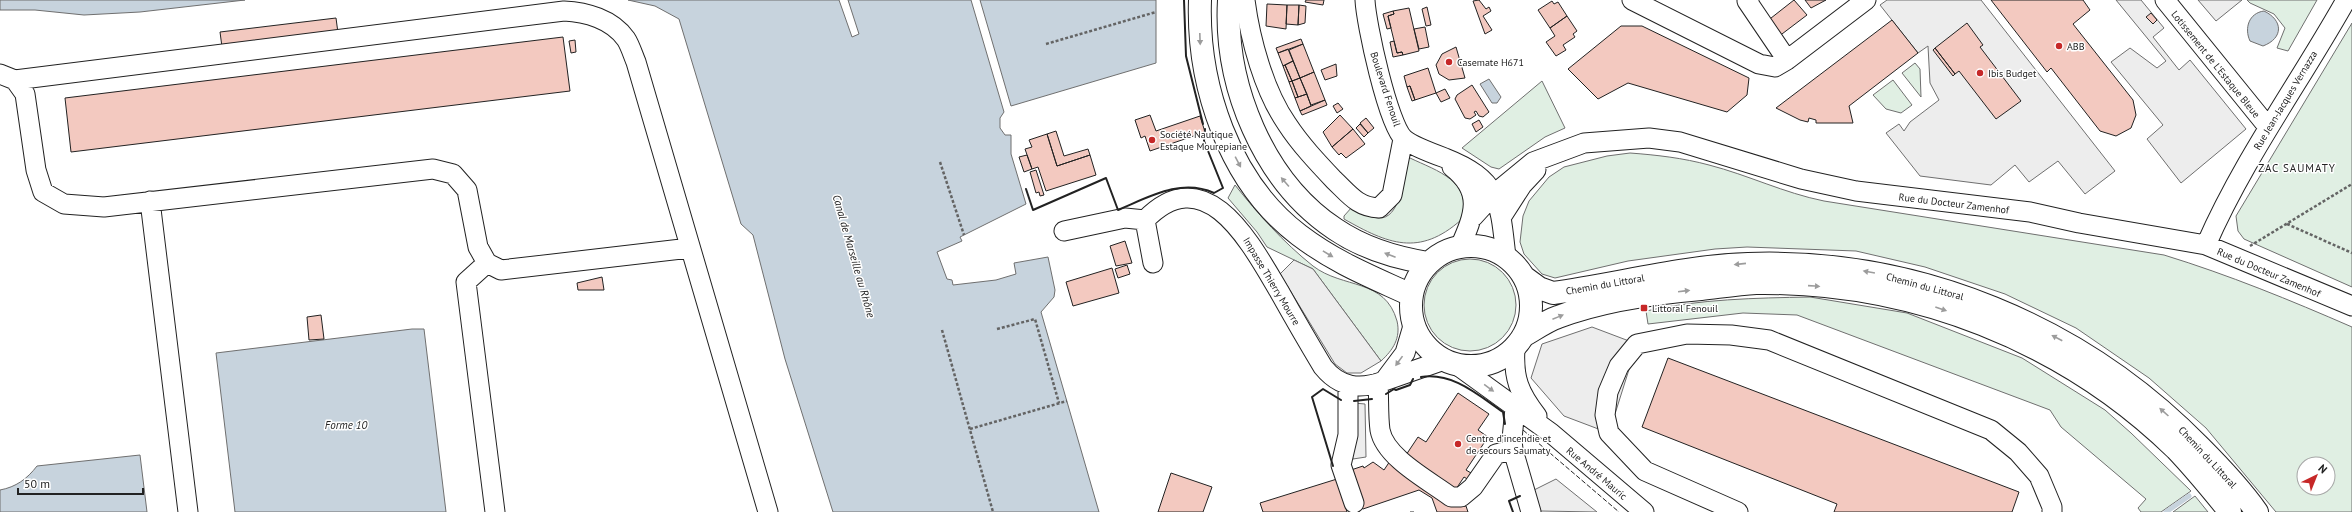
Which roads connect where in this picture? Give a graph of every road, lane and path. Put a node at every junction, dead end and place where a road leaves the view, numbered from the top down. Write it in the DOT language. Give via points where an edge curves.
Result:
graph roads {
  1 [pos="1200,0"];
  2 [pos="1229,0"];
  3 [pos="1245,0"];
  4 [pos="1365,0"];
  5 [pos="1632,0"];
  6 [pos="1749,0"];
  7 [pos="1866,0"];
  8 [pos="2165,0"];
  9 [pos="2346,0"];
  10 [pos="1156,12"];
  11 [pos="1046,44"];
  12 [pos="1787,60"];
  13 [pos="7,77"];
  14 [pos="2268,127"];
  15 [pos="1403,139"];
  16 [pos="1551,155"];
  17 [pos="1439,156"];
  18 [pos="940,162"];
  19 [pos="2352,184"];
  20 [pos="1494,194"];
  21 [pos="150,202"];
  22 [pos="1502,216"];
  23 [pos="1473,217"];
  24 [pos="1145,220"];
  25 [pos="2286,224"];
  26 [pos="1064,231"];
  27 [pos="964,235"];
  28 [pos="2252,244"];
  29 [pos="2206,245"];
  30 [pos="1460,247"];
  31 [pos="690,248"];
  32 [pos="2352,253"];
  33 [pos="1506,258"];
  34 [pos="487,263"];
  35 [pos="1428,263"];
  36 [pos="1153,264"];
  37 [pos="1524,277"];
  38 [pos="1411,294"];
  39 [pos="2352,306"];
  40 [pos="1413,326"];
  41 [pos="997,329"];
  42 [pos="942,330"];
  43 [pos="1519,342"];
  44 [pos="1451,363"];
  45 [pos="1381,382"];
  46 [pos="1348,386"];
  47 [pos="1068,401"];
  48 [pos="1059,403"];
  49 [pos="1516,408"];
  50 [pos="970,429"];
  51 [pos="1551,433"];
  52 [pos="1513,450"];
  53 [pos="1354,503"];
  54 [pos="188,512"];
  55 [pos="495,512"];
  56 [pos="768,512"];
  57 [pos="993,512"];
  58 [pos="1531,512"];
  59 [pos="1644,512"];
  60 [pos="1738,512"];
  61 [pos="2052,512"];
  62 [pos="2230,512"];
  63 [pos="2257,512"];
  1 -- 38 [label="main road, one-way" via="1201,50 1209,89 1221,128 1240,166 1278,215 1298,234 1354,270"];
  35 -- 2 [label="main road, one-way" via="1398,258 1336,230 1316,214 1280,176 1264,151 1247,114 1237,81 1230,47"];
  3 -- 15 [label="street" via="1259,63 1286,123 1310,154 1355,201 1367,207 1379,208 1392,196"];
  4 -- 15 [label="street, Boulevard Fenouil" via="1365,14 1374,56"];
  5 -- 12 [label="street" via="1759,64 1775,67"];
  6 -- 12 [label="street" via="1747,1"];
  7 -- 12 [label="street"];
  8 -- 14 [label="street, Lotissement de L'Estaque Bleue"];
  9 -- 14 [label="street, Rue Jean-Jacques Vernazza"];
  10 -- 11 [label="path"];
  13 -- 21 [label="street" via="25,94 36,170 43,192 64,204 104,207"];
  13 -- 31 [label="street" via="564,11 585,12 605,21 625,38 636,62"];
  14 -- 29 [label="street, Rue Jean-Jacques Vernazza" via="2220,214"];
  15 -- 17 [label="street, Boulevard Fenouil"];
  16 -- 20 [label="street, Rue du Docteur Zamenhof" via="1533,162"];
  16 -- 22 [label="street, Rue du Docteur Zamenhof" via="1522,185"];
  16 -- 29 [label="street, Rue du Docteur Zamenhof" via="1584,143 1615,139 1649,138 1680,142 1801,179 1856,190 2030,212"];
  17 -- 20 [label="street, Boulevard Fenouil" via="1465,166"];
  17 -- 23 [label="street, Boulevard Fenouil" via="1467,182 1473,196"];
  18 -- 27 [label="path"];
  19 -- 25 [label="path"];
  20 -- 22 [label="street, Boulevard Fenouil"];
  20 -- 23 [label="street, Rue du Docteur Zamenhof"];
  21 -- 34 [label="street" via="432,169 454,174 467,190 478,247"];
  21 -- 54 [label="street"];
  22 -- 33 [label="street, Boulevard Fenouil"];
  23 -- 30 [label="street, Boulevard Fenouil"];
  24 -- 26 [label="street" via="1125,218"];
  24 -- 36 [label="street"];
  24 -- 46 [label="street, Impasse Thierry Mourre" via="1157,207 1188,197 1207,202 1226,216 1246,236 1323,367 1331,376"];
  25 -- 28 [label="path"];
  25 -- 32 [label="path"];
  29 -- 39 [label="street, Rue du Docteur Zamenhof"];
  30 -- 33 [label="main road" via="1484,247"];
  30 -- 35 [label="main road" via="1443,252"];
  31 -- 34 [label="street" via="501,270"];
  31 -- 56 [label="street"];
  33 -- 37 [label="main road"];
  34 -- 55 [label="street" via="466,282"];
  35 -- 38 [label="main road"];
  37 -- 43 [label="main road" via="1530,296 1530,317"];
  63 -- 37 [label="main road, Chemin du Littoral, one-way" via="2223,471 2163,410 2127,383 2059,339 1956,293 1878,274 1840,267 1800,264 1748,264 1681,270 1553,293 1539,288"];
  38 -- 40 [label="main road"];
  40 -- 44 [label="main road" via="1425,346"];
  40 -- 45 [label="street, one-way" via="1405,353"];
  41 -- 48 [label="path" via="1035,319"];
  42 -- 50 [label="path"];
  43 -- 44 [label="main road" via="1498,360 1478,366"];
  43 -- 51 [label="street, Rue André Mauric" via="1516,378 1523,398"];
  43 -- 62 [label="main road, Chemin du Littoral, one-way" via="1556,317 1593,306 1685,290 1755,283 1875,292 1907,299 1978,322 2010,336 2084,376 2147,423 2177,450"];
  44 -- 45 [label="street"];
  44 -- 49 [label="street, Rue André Mauric, one-way"];
  45 -- 46 [label="street"];
  45 -- 52 [label="street" via="1380,431 1386,446 1397,458 1451,497 1461,497 1473,488 1496,454"];
  46 -- 53 [label="street" via="1348,434 1341,465"];
  47 -- 48 [label="path"];
  48 -- 50 [label="path"];
  49 -- 51 [label="street, Rue André Mauric"];
  49 -- 52 [label="street"];
  50 -- 57 [label="path"];
  51 -- 59 [label="street, Rue André Mauric"];
  52 -- 58 [label="street"];
  60 -- 61 [label="street" via="1645,471 1609,433 1605,415 1608,392 1619,366 1637,344 1687,334 1731,335 1769,340 1819,360 1991,430 2018,452 2039,476"];
}
